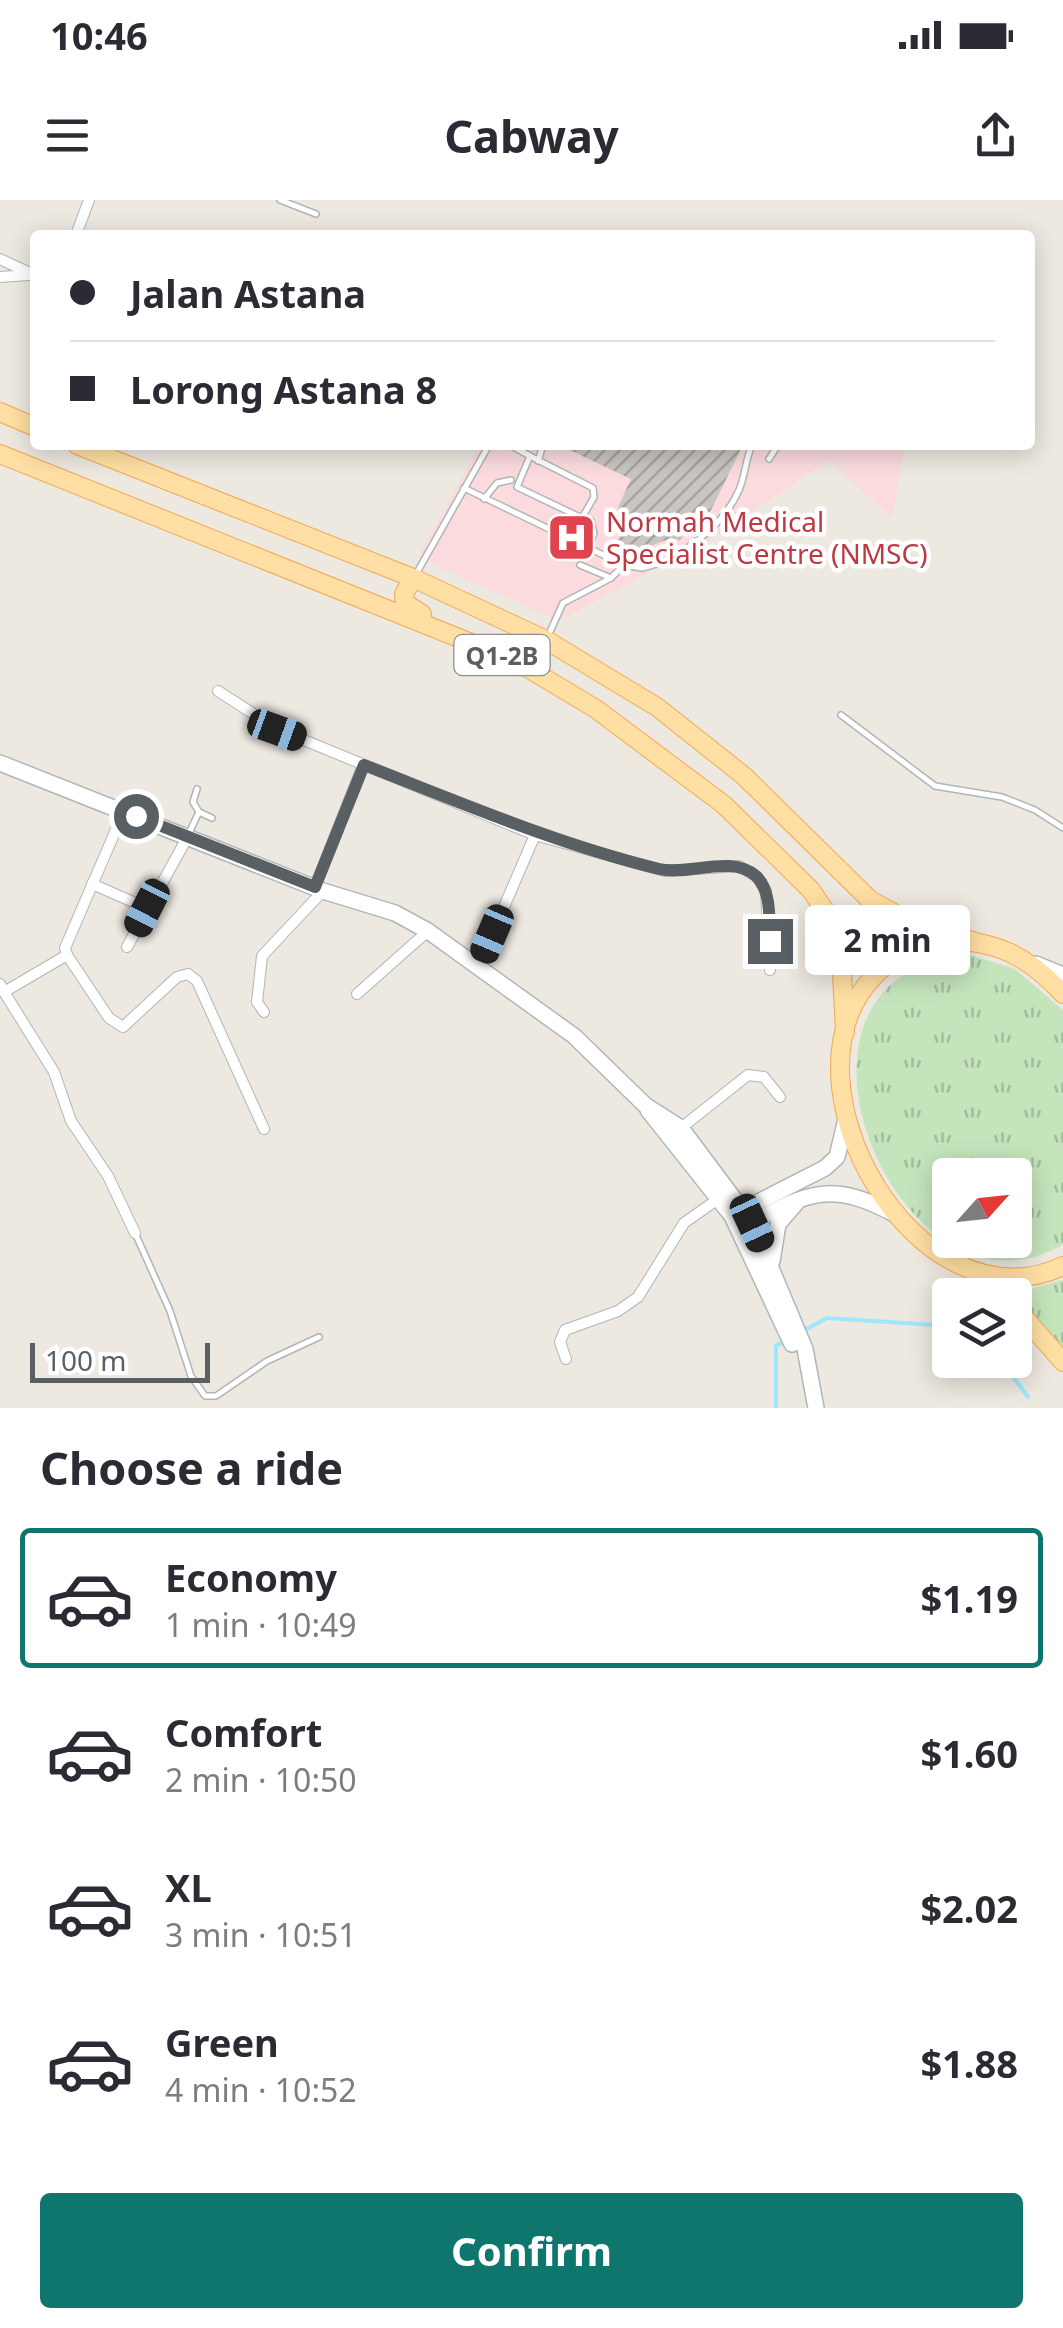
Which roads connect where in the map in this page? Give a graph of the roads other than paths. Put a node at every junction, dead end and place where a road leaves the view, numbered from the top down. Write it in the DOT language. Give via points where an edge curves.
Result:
graph roads {
  1 [pos="89,200"];
  2 [pos="280,200"];
  3 [pos="316,214"];
  4 [pos="78,230"];
  5 [pos="0,259"];
  6 [pos="30,272"];
  7 [pos="30,274"];
  8 [pos="0,277"];
  9 [pos="0,412"];
  10 [pos="30,424"];
  11 [pos="90,450"];
  12 [pos="486,450"];
  13 [pos="519,450"];
  14 [pos="541,450"];
  15 [pos="750,450"];
  16 [pos="775,450"];
  17 [pos="0,454"];
  18 [pos="530,456"];
  19 [pos="769,459"];
  20 [pos="538,460"];
  21 [pos="511,480"];
  22 [pos="464,488"];
  23 [pos="484,499"];
  24 [pos="591,521"];
  25 [pos="588,546"];
  26 [pos="580,565"];
  27 [pos="624,565"];
  28 [pos="414,578"];
  29 [pos="610,578"];
  30 [pos="546,640"];
  31 [pos="516,661"];
  32 [pos="218,691"];
  33 [pos="841,715"];
  34 [pos="0,763"];
  35 [pos="364,765"];
  36 [pos="197,789"];
  37 [pos="124,811"];
  38 [pos="199,812"];
  39 [pos="212,818"];
  40 [pos="1063,828"];
  41 [pos="535,835"];
  42 [pos="187,838"];
  43 [pos="92,884"];
  44 [pos="319,889"];
  45 [pos="147,908"];
  46 [pos="428,931"];
  47 [pos="973,941"];
  48 [pos="127,946"];
  49 [pos="67,955"];
  50 [pos="1032,962"];
  51 [pos="478,967"];
  52 [pos="770,970"];
  53 [pos="1063,975"];
  54 [pos="2,988"];
  55 [pos="358,994"];
  56 [pos="1063,994"];
  57 [pos="264,1012"];
  58 [pos="846,1032"];
  59 [pos="780,1097"];
  60 [pos="645,1105"];
  61 [pos="846,1118"];
  62 [pos="681,1128"];
  63 [pos="264,1129"];
  64 [pos="712,1165"];
  65 [pos="776,1196"];
  66 [pos="718,1199"];
  67 [pos="800,1199"];
  68 [pos="898,1216"];
  69 [pos="742,1220"];
  70 [pos="135,1233"];
  71 [pos="957,1265"];
  72 [pos="772,1266"];
  73 [pos="1063,1266"];
  74 [pos="976,1278"];
  75 [pos="1032,1326"];
  76 [pos="791,1327"];
  77 [pos="319,1337"];
  78 [pos="566,1358"];
  79 [pos="1063,1362"];
  80 [pos="816,1408"];
  1 -- 4 [label="street"];
  2 -- 3 [label="lane"];
  5 -- 6 [label="street"];
  7 -- 8 [label="street"];
  9 -- 10 [label="main road"];
  11 -- 28 [label="main road"];
  12 -- 22 [label="lane"];
  13 -- 18 [label="lane"];
  14 -- 20 [label="lane"];
  15 -- 27 [label="lane" via="724,519 652,566"];
  16 -- 19 [label="lane"];
  17 -- 31 [label="main road, Q1-2B"];
  18 -- 20 [label="lane"];
  18 -- 20 [label="lane" via="517,487 582,518 593,488"];
  21 -- 23 [label="lane" via="497,483"];
  22 -- 23 [label="lane"];
  22 -- 28 [label="lane"];
  23 -- 25 [label="lane"];
  24 -- 25 [label="lane"];
  25 -- 27 [label="lane"];
  26 -- 29 [label="lane"];
  27 -- 29 [label="lane"];
  28 -- 30 [label="main road"];
  28 -- 31 [label="main road" via="404,594 414,611"];
  29 -- 30 [label="lane" via="563,603"];
  30 -- 47 [label="main road" via="657,707 744,776 870,900 920,928"];
  31 -- 58 [label="main road, Q1-2B" via="596,709 724,804 810,890 842,954"];
  32 -- 35 [label="street" via="277,730"];
  33 -- 40 [label="lane" via="935,786 1002,797"];
  34 -- 37 [label="main road"];
  35 -- 41 [label="street"];
  35 -- 44 [label="street"];
  36 -- 38 [label="lane" via="192,802"];
  37 -- 42 [label="main road"];
  37 -- 43 [label="street"];
  38 -- 39 [label="lane"];
  38 -- 42 [label="lane"];
  41 -- 51 [label="street"];
  41 -- 52 [label="street" via="665,870 739,866 757,876 766,891"];
  42 -- 44 [label="main road"];
  42 -- 45 [label="street"];
  43 -- 45 [label="street"];
  43 -- 49 [label="street"];
  44 -- 46 [label="main road"];
  44 -- 57 [label="street" via="262,956 257,1002"];
  45 -- 48 [label="street"];
  46 -- 51 [label="main road"];
  46 -- 55 [label="street"];
  47 -- 50 [label="main road"];
  47 -- 58 [label="main road" via="935,942 898,956 856,998"];
  49 -- 54 [label="street"];
  49 -- 63 [label="street" via="109,1018 123,1027 177,977 188,974 197,981"];
  50 -- 53 [label="main road"];
  50 -- 56 [label="main road"];
  51 -- 60 [label="main road" via="574,1036"];
  54 -- 70 [label="street" via="54,1072 72,1121"];
  58 -- 61 [label="main road" via="840,1072"];
  59 -- 62 [label="street" via="764,1077 748,1074"];
  60 -- 62 [label="main road"];
  60 -- 66 [label="main road"];
  61 -- 65 [label="main road" via="837,1157"];
  61 -- 68 [label="main road"];
  62 -- 64 [label="main road"];
  64 -- 65 [label="main road" via="745,1194"];
  64 -- 69 [label="main road"];
  65 -- 69 [label="main road"];
  66 -- 69 [label="main road"];
  66 -- 78 [label="street" via="684,1223 638,1296 618,1311 565,1330 560,1342"];
  67 -- 68 [label="main road" via="846,1192"];
  67 -- 69 [label="main road"];
  67 -- 72 [label="main road" via="778,1224"];
  68 -- 71 [label="main road"];
  69 -- 72 [label="main road"];
  69 -- 76 [label="main road"];
  70 -- 77 [label="lane" via="205,1396 216,1396"];
  71 -- 73 [label="main road" via="1016,1279"];
  71 -- 74 [label="main road"];
  72 -- 76 [label="main road"];
  75 -- 79 [label="main road"];
  76 -- 80 [label="main road"];
}
